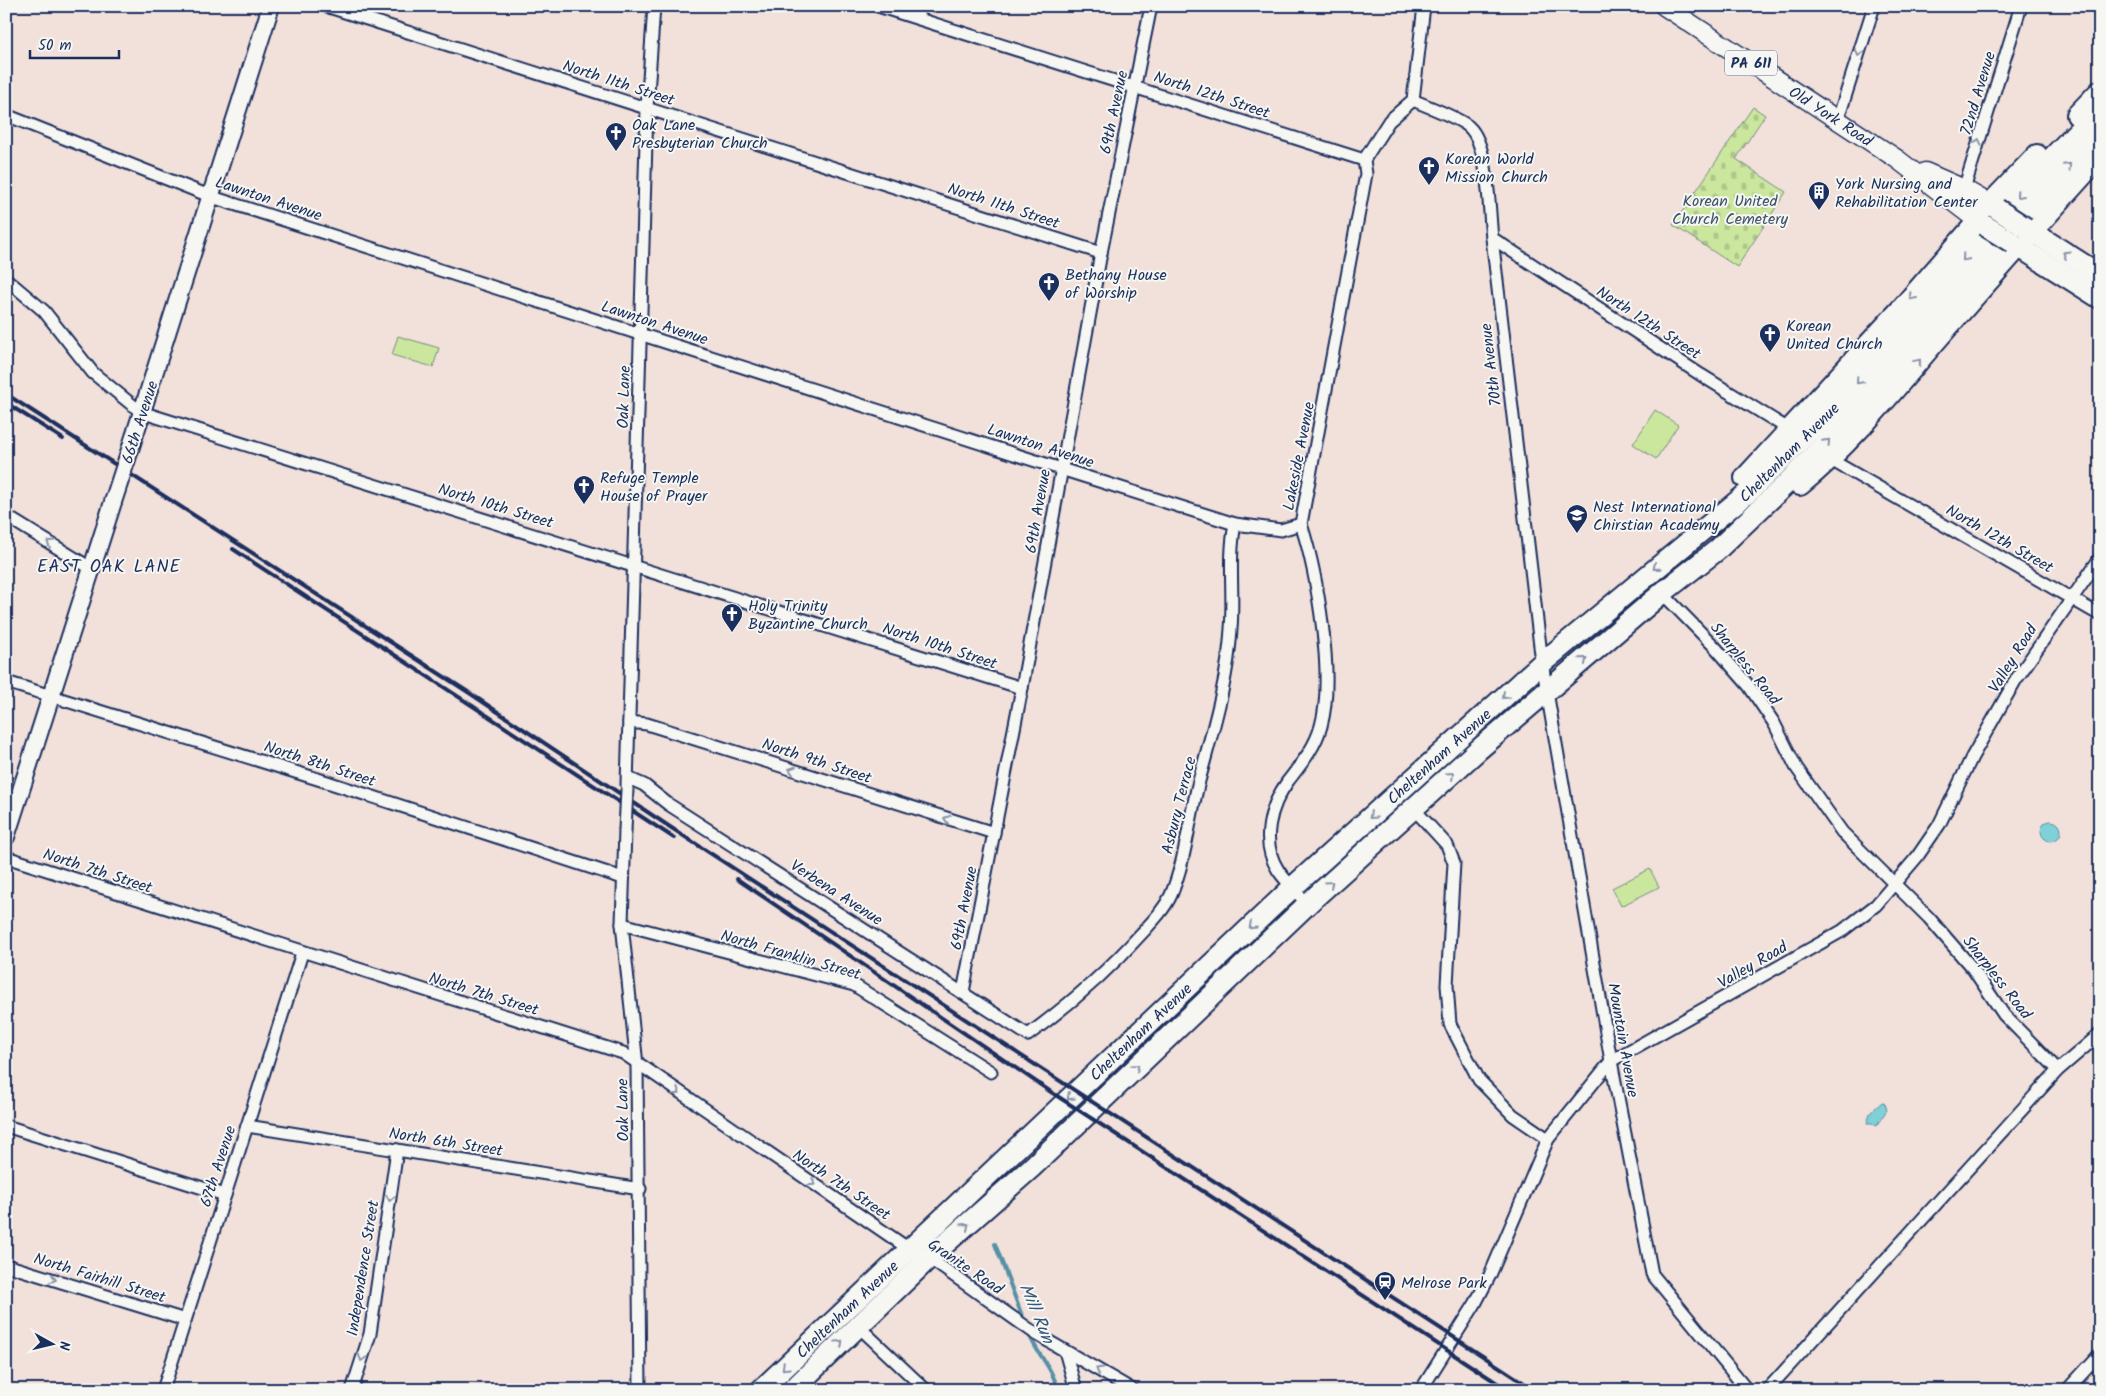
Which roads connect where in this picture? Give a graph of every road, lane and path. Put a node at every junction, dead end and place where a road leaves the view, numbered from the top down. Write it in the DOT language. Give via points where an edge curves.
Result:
graph roads {
  1 [pos="272,6"];
  2 [pos="326,6"];
  3 [pos="654,6"];
  4 [pos="878,6"];
  5 [pos="920,6"];
  6 [pos="1151,6"];
  7 [pos="1424,6"];
  8 [pos="1664,6"];
  9 [pos="1874,6"];
  10 [pos="2020,6"];
  11 [pos="916,18"];
  12 [pos="1136,87"];
  13 [pos="2100,91"];
  14 [pos="1414,100"];
  15 [pos="647,108"];
  16 [pos="2100,108"];
  17 [pos="6,115"];
  18 [pos="1838,119"];
  19 [pos="2100,131"];
  20 [pos="2100,156"];
  21 [pos="1897,159"];
  22 [pos="1364,160"];
  23 [pos="1964,189"];
  24 [pos="212,197"];
  25 [pos="1993,207"];
  26 [pos="1981,223"];
  27 [pos="1492,238"];
  28 [pos="2023,238"];
  29 [pos="1101,253"];
  30 [pos="2100,275"];
  31 [pos="6,280"];
  32 [pos="2100,298"];
  33 [pos="641,335"];
  34 [pos="141,412"];
  35 [pos="1790,430"];
  36 [pos="1831,460"];
  37 [pos="1061,469"];
  38 [pos="6,516"];
  39 [pos="1235,524"];
  40 [pos="1301,524"];
  41 [pos="1676,550"];
  42 [pos="1717,550"];
  43 [pos="2100,558"];
  44 [pos="634,565"];
  45 [pos="92,568"];
  46 [pos="1662,593"];
  47 [pos="2070,598"];
  48 [pos="2100,615"];
  49 [pos="1542,663"];
  50 [pos="6,682"];
  51 [pos="1022,688"];
  52 [pos="1546,691"];
  53 [pos="51,696"];
  54 [pos="629,722"];
  55 [pos="627,783"];
  56 [pos="1414,809"];
  57 [pos="994,833"];
  58 [pos="6,837"];
  59 [pos="6,857"];
  60 [pos="623,878"];
  61 [pos="1895,883"];
  62 [pos="1293,888"];
  63 [pos="1308,905"];
  64 [pos="622,924"];
  65 [pos="302,953"];
  66 [pos="963,992"];
  67 [pos="2100,1034"];
  68 [pos="1028,1035"];
  69 [pos="1611,1061"];
  70 [pos="637,1065"];
  71 [pos="2058,1070"];
  72 [pos="991,1072"];
  73 [pos="6,1126"];
  74 [pos="247,1126"];
  75 [pos="1548,1139"];
  76 [pos="397,1150"];
  77 [pos="640,1189"];
  78 [pos="225,1195"];
  79 [pos="908,1249"];
  80 [pos="929,1258"];
  81 [pos="6,1265"];
  82 [pos="185,1320"];
  83 [pos="858,1326"];
  84 [pos="1065,1350"];
  85 [pos="2100,1354"];
  86 [pos="163,1390"];
  87 [pos="352,1390"];
  88 [pos="640,1390"];
  89 [pos="761,1390"];
  90 [pos="792,1390"];
  91 [pos="926,1390"];
  92 [pos="1076,1390"];
  93 [pos="1133,1390"];
  94 [pos="1421,1390"];
  95 [pos="1747,1390"];
  96 [pos="1767,1390"];
  97 [pos="2067,1390"];
  1 -- 24 [label="street, 66th Avenue"];
  2 -- 15 [label="street, North 11th Street"];
  3 -- 15 [label="street, Oak Lane"];
  4 -- 11 [label="street, North 12th Street"];
  5 -- 11 [label="street"];
  6 -- 12 [label="street, 69th Avenue"];
  7 -- 14 [label="street"];
  8 -- 18 [label="main road, Old York Road / PA 611"];
  9 -- 18 [label="street, one-way"];
  23 -- 10 [label="street, 72nd Avenue, one-way"];
  11 -- 12 [label="street, North 12th Street"];
  12 -- 22 [label="street, North 12th Street"];
  12 -- 29 [label="street, 69th Avenue"];
  13 -- 25 [label="highway"];
  14 -- 22 [label="street" via="1389,121"];
  14 -- 27 [label="street, 70th Avenue" via="1469,127 1486,170"];
  15 -- 29 [label="street, North 11th Street"];
  15 -- 33 [label="street, Oak Lane"];
  16 -- 41 [label="highway, Cheltenham Avenue, one-way" via="2047,163 1850,391 1805,438 1750,491"];
  17 -- 24 [label="street, Lawnton Avenue"];
  18 -- 21 [label="main road, Old York Road / PA 611"];
  42 -- 19 [label="highway, Cheltenham Avenue, one-way" via="1840,428"];
  20 -- 28 [label="highway"];
  21 -- 23 [label="main road, Old York Road / PA 611"];
  21 -- 26 [label="main road, Old York Road / PA 611"];
  22 -- 40 [label="street, Lakeside Avenue" via="1366,174 1349,275"];
  23 -- 25 [label="main road, Old York Road / PA 611"];
  24 -- 33 [label="street, Lawnton Avenue"];
  24 -- 34 [label="street, 66th Avenue"];
  25 -- 26 [label="highway"];
  25 -- 28 [label="highway, Old York Road / PA 611, bridge"];
  26 -- 28 [label="highway, Old York Road / PA 611, bridge"];
  26 -- 35 [label="highway, one-way"];
  27 -- 35 [label="street, North 12th Street"];
  27 -- 49 [label="street, 70th Avenue"];
  30 -- 28 [label="highway, Old York Road / PA 611, one-way"];
  28 -- 32 [label="highway, Old York Road / PA 611"];
  36 -- 28 [label="highway, one-way" via="1874,415"];
  29 -- 37 [label="street, 69th Avenue"];
  31 -- 34 [label="street, North 10th Street" via="44,311 93,373"];
  33 -- 37 [label="street, Lawnton Avenue"];
  33 -- 44 [label="street, Oak Lane"];
  34 -- 44 [label="street, North 10th Street"];
  34 -- 45 [label="street, 66th Avenue, bridge"];
  35 -- 41 [label="highway"];
  36 -- 42 [label="highway"];
  36 -- 47 [label="street, North 12th Street"];
  37 -- 39 [label="street, Lawnton Avenue"];
  37 -- 51 [label="street, 69th Avenue"];
  45 -- 38 [label="street, one-way"];
  39 -- 40 [label="street, Lawnton Avenue" via="1281,530"];
  39 -- 68 [label="street, Asbury Terrace" via="1231,544 1231,630 1213,735 1199,782 1185,851 1170,896 1158,916 1125,951 1067,1006"];
  40 -- 62 [label="street, Lakeside Avenue" via="1311,554 1320,611 1326,689 1322,726 1313,748 1278,797 1269,825 1274,861"];
  41 -- 49 [label="highway, Cheltenham Avenue, one-way"];
  42 -- 46 [label="highway, Cheltenham Avenue"];
  43 -- 47 [label="street, Valley Road"];
  44 -- 51 [label="street, North 10th Street"];
  44 -- 54 [label="street, Oak Lane"];
  45 -- 53 [label="street, 66th Avenue"];
  52 -- 46 [label="highway, Cheltenham Avenue, one-way"];
  46 -- 61 [label="street, Sharpless Road" via="1749,686 1774,723 1796,767 1842,832"];
  47 -- 48 [label="street, North 12th Street"];
  47 -- 61 [label="street, Valley Road" via="2015,681 1972,757 1939,825"];
  49 -- 52 [label="street, Mountain Avenue"];
  49 -- 62 [label="highway, Cheltenham Avenue, one-way"];
  50 -- 53 [label="street, North 8th Street"];
  51 -- 57 [label="street, 69th Avenue"];
  56 -- 52 [label="highway, Cheltenham Avenue, one-way"];
  52 -- 69 [label="street, Mountain Avenue"];
  53 -- 58 [label="street, 66th Avenue"];
  53 -- 60 [label="street, North 8th Street"];
  54 -- 55 [label="street, Oak Lane"];
  57 -- 54 [label="street, North 9th Street, one-way" via="648,724"];
  55 -- 60 [label="street, Oak Lane, bridge"];
  55 -- 66 [label="street, Verbena Avenue" via="644,785 676,809"];
  63 -- 56 [label="highway, Cheltenham Avenue, one-way"];
  56 -- 75 [label="street" via="1447,844 1454,863 1447,985 1450,1024 1479,1080 1513,1115"];
  57 -- 66 [label="street, 69th Avenue"];
  59 -- 65 [label="street, North 7th Street"];
  60 -- 64 [label="street, Oak Lane"];
  61 -- 69 [label="street, Valley Road" via="1876,905 1842,931"];
  61 -- 71 [label="street, Sharpless Road" via="1972,969 2004,1015"];
  62 -- 63 [label="street, Lakeside Avenue"];
  62 -- 79 [label="highway, Cheltenham Avenue, one-way"];
  80 -- 63 [label="highway, Cheltenham Avenue, one-way" via="1032,1168"];
  64 -- 70 [label="street, Oak Lane"];
  64 -- 72 [label="street, North Franklin Street" via="854,985"];
  65 -- 70 [label="street, North 7th Street" via="618,1052"];
  65 -- 74 [label="street, 67th Avenue"];
  66 -- 68 [label="street, Verbena Avenue"];
  67 -- 71 [label="street"];
  69 -- 75 [label="street, Valley Road"];
  69 -- 95 [label="street, Mountain Avenue" via="1652,1274"];
  70 -- 77 [label="street, Oak Lane"];
  70 -- 79 [label="street, North 7th Street, one-way"];
  71 -- 96 [label="street"];
  73 -- 78 [label="street"];
  74 -- 76 [label="street, North 6th Street"];
  74 -- 78 [label="street, 67th Avenue"];
  75 -- 94 [label="street, Valley Road" via="1490,1275"];
  76 -- 77 [label="street, North 6th Street"];
  76 -- 87 [label="street, Independence Street, one-way" via="370,1334"];
  77 -- 88 [label="street, Oak Lane"];
  78 -- 82 [label="street, 67th Avenue"];
  79 -- 80 [label="street, Granite Road"];
  79 -- 89 [label="highway, Cheltenham Avenue, one-way"];
  80 -- 83 [label="highway, Cheltenham Avenue"];
  80 -- 84 [label="street, Granite Road" via="1019,1323"];
  81 -- 82 [label="street, North Fairhill Street, one-way"];
  82 -- 86 [label="street, 67th Avenue"];
  90 -- 83 [label="highway, Cheltenham Avenue, one-way"];
  83 -- 91 [label="street"];
  84 -- 92 [label="street"];
  93 -- 84 [label="street, Granite Road, one-way"];
  85 -- 97 [label="street"];
}
